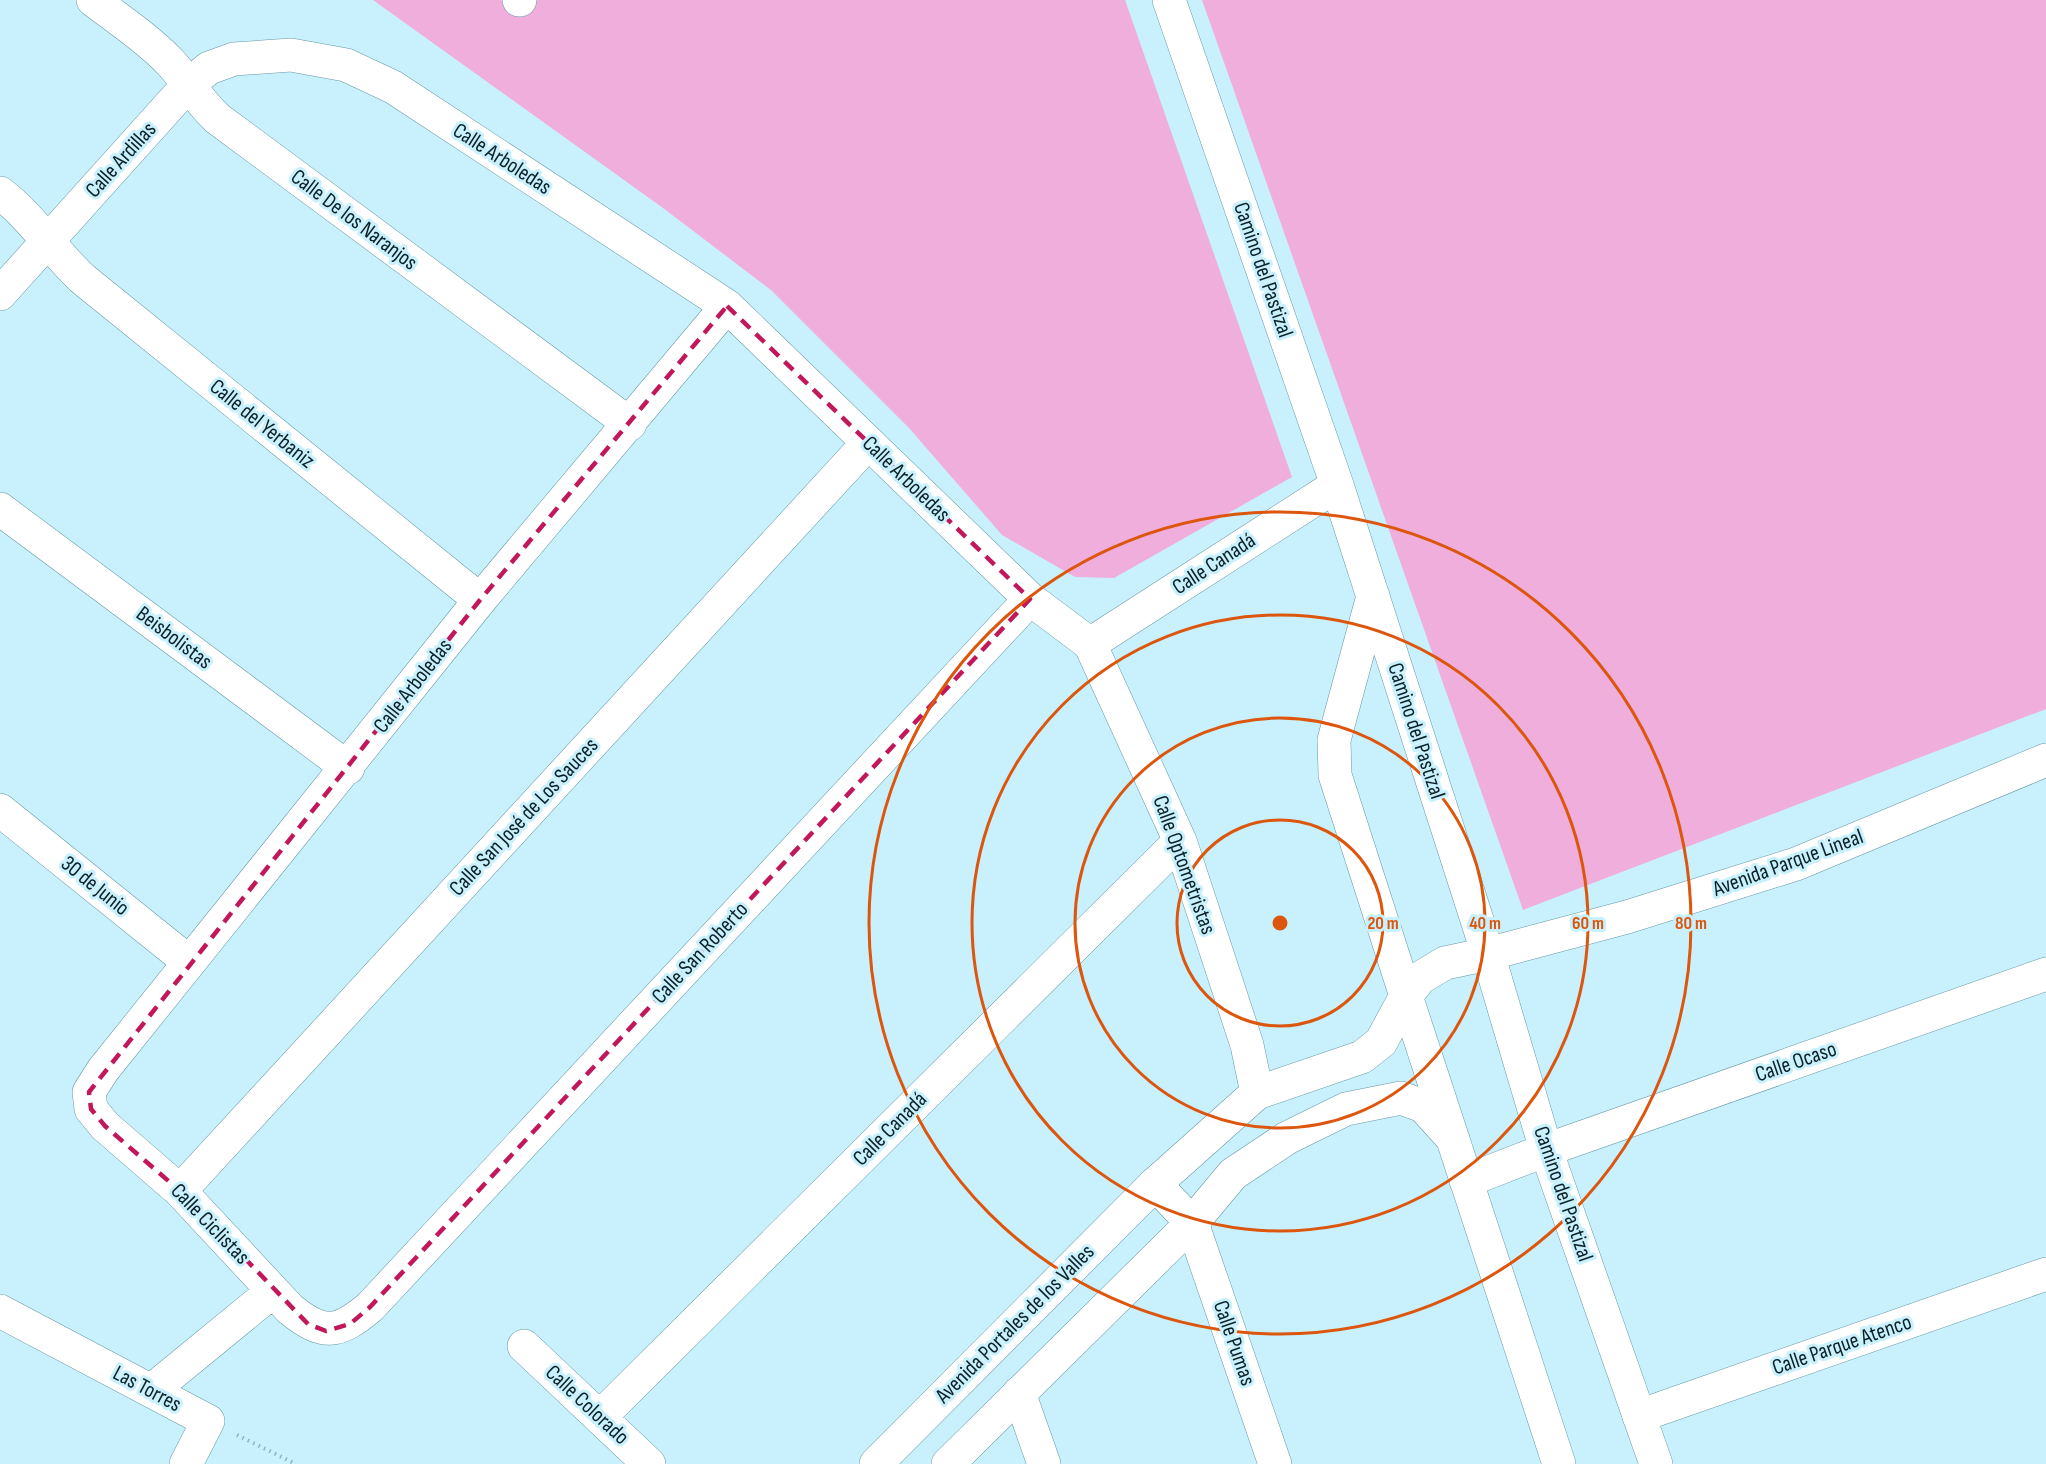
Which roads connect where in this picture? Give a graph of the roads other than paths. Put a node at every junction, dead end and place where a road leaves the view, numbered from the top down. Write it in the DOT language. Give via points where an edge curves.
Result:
graph roads {
  1 [pos="93,0"];
  2 [pos="1169,0"];
  3 [pos="261,55"];
  4 [pos="188,86"];
  5 [pos="0,193"];
  6 [pos="48,242"];
  7 [pos="0,294"];
  8 [pos="728,306"];
  9 [pos="630,424"];
  10 [pos="868,442"];
  11 [pos="1337,485"];
  12 [pos="0,509"];
  13 [pos="1372,596"];
  14 [pos="1030,599"];
  15 [pos="480,600"];
  16 [pos="1090,644"];
  17 [pos="2046,760"];
  18 [pos="348,768"];
  19 [pos="0,810"];
  20 [pos="1180,841"];
  21 [pos="1488,954"];
  22 [pos="189,962"];
  23 [pos="2046,974"];
  24 [pos="1406,996"];
  25 [pos="103,1070"];
  26 [pos="1257,1093"];
  27 [pos="1453,1139"];
  28 [pos="1546,1150"];
  29 [pos="1466,1181"];
  30 [pos="1155,1184"];
  31 [pos="180,1191"];
  32 [pos="1192,1223"];
  33 [pos="2046,1274"];
  34 [pos="273,1291"];
  35 [pos="370,1308"];
  36 [pos="0,1311"];
  37 [pos="524,1346"];
  38 [pos="151,1390"];
  39 [pos="1020,1393"];
  40 [pos="1639,1416"];
  41 [pos="600,1417"];
  42 [pos="186,1464"];
  43 [pos="650,1464"];
  44 [pos="876,1464"];
  45 [pos="948,1464"];
  46 [pos="1044,1464"];
  47 [pos="1275,1464"];
  48 [pos="1559,1464"];
  49 [pos="1656,1464"];
  1 -- 4 [label="street, Calle De los Naranjos" via="149,41"];
  2 -- 11 [label="street, Camino del Pastizal"];
  3 -- 4 [label="street, Calle Ardillas" via="210,68"];
  3 -- 8 [label="street, Calle Arboledas" via="291,55 346,66 393,87"];
  4 -- 6 [label="street, Calle Ardillas"];
  4 -- 9 [label="street, Calle De los Naranjos" via="218,119"];
  5 -- 6 [label="street, Calle del Yerbaniz" via="22,211"];
  6 -- 7 [label="street, Calle Ardillas"];
  6 -- 15 [label="street, Calle del Yerbaniz" via="84,280"];
  8 -- 9 [label="street, Calle Arboledas"];
  8 -- 10 [label="street, Calle Arboledas"];
  9 -- 15 [label="street, Calle Arboledas"];
  10 -- 14 [label="street, Calle Arboledas"];
  10 -- 31 [label="street, Calle San José de Los Sauces"];
  11 -- 13 [label="street, Camino del Pastizal"];
  11 -- 16 [label="street, Calle Canadá"];
  12 -- 18 [label="street, Beisbolistas"];
  13 -- 21 [label="street, Camino del Pastizal"];
  13 -- 24 [label="street" via="1334,740 1333,760"];
  14 -- 16 [label="street, Calle Arboledas"];
  14 -- 35 [label="street, Calle San Roberto"];
  15 -- 18 [label="street, Calle Arboledas"];
  16 -- 20 [label="street, Calle Optometristas"];
  17 -- 21 [label="street, Avenida Parque Lineal" via="1796,864 1628,917"];
  18 -- 22 [label="street, Calle Arboledas"];
  19 -- 22 [label="street, 30 de Junio"];
  20 -- 26 [label="street, Calle Optometristas" via="1247,1045"];
  20 -- 41 [label="street, Calle Canadá"];
  21 -- 24 [label="street, Avenida Parque Lineal" via="1445,963 1420,978"];
  21 -- 28 [label="street, Camino del Pastizal"];
  22 -- 25 [label="street, Calle Arboledas"];
  23 -- 28 [label="street, Calle Ocaso"];
  24 -- 26 [label="street, Avenida Parque Lineal" via="1381,1042 1362,1057"];
  24 -- 27 [label="street"];
  25 -- 31 [label="street, Calle Ciclistas" via="89,1092 91,1109 105,1126"];
  26 -- 30 [label="street, Avenida Portales de los Valles"];
  27 -- 29 [label="street"];
  27 -- 32 [label="street" via="1422,1106 1401,1098 1346,1109 1287,1138 1233,1174"];
  28 -- 29 [label="street, Calle Ocaso"];
  28 -- 40 [label="street, Camino del Pastizal"];
  29 -- 48 [label="street"];
  30 -- 32 [label="street"];
  30 -- 44 [label="street, Avenida Portales de los Valles"];
  31 -- 34 [label="street, Calle Ciclistas"];
  32 -- 39 [label="street"];
  32 -- 47 [label="street, Calle Pumas"];
  33 -- 40 [label="street, Calle Parque Atenco"];
  34 -- 35 [label="street, Calle Ciclistas" via="308,1324 326,1330 350,1324"];
  34 -- 38 [label="street"];
  36 -- 38 [label="street, Las Torres"];
  37 -- 41 [label="street, Calle Colorado"];
  38 -- 42 [label="street, Las Torres" via="208,1421"];
  39 -- 45 [label="street"];
  39 -- 46 [label="street"];
  40 -- 49 [label="street, Camino del Pastizal"];
  41 -- 43 [label="street, Calle Colorado"];
}
